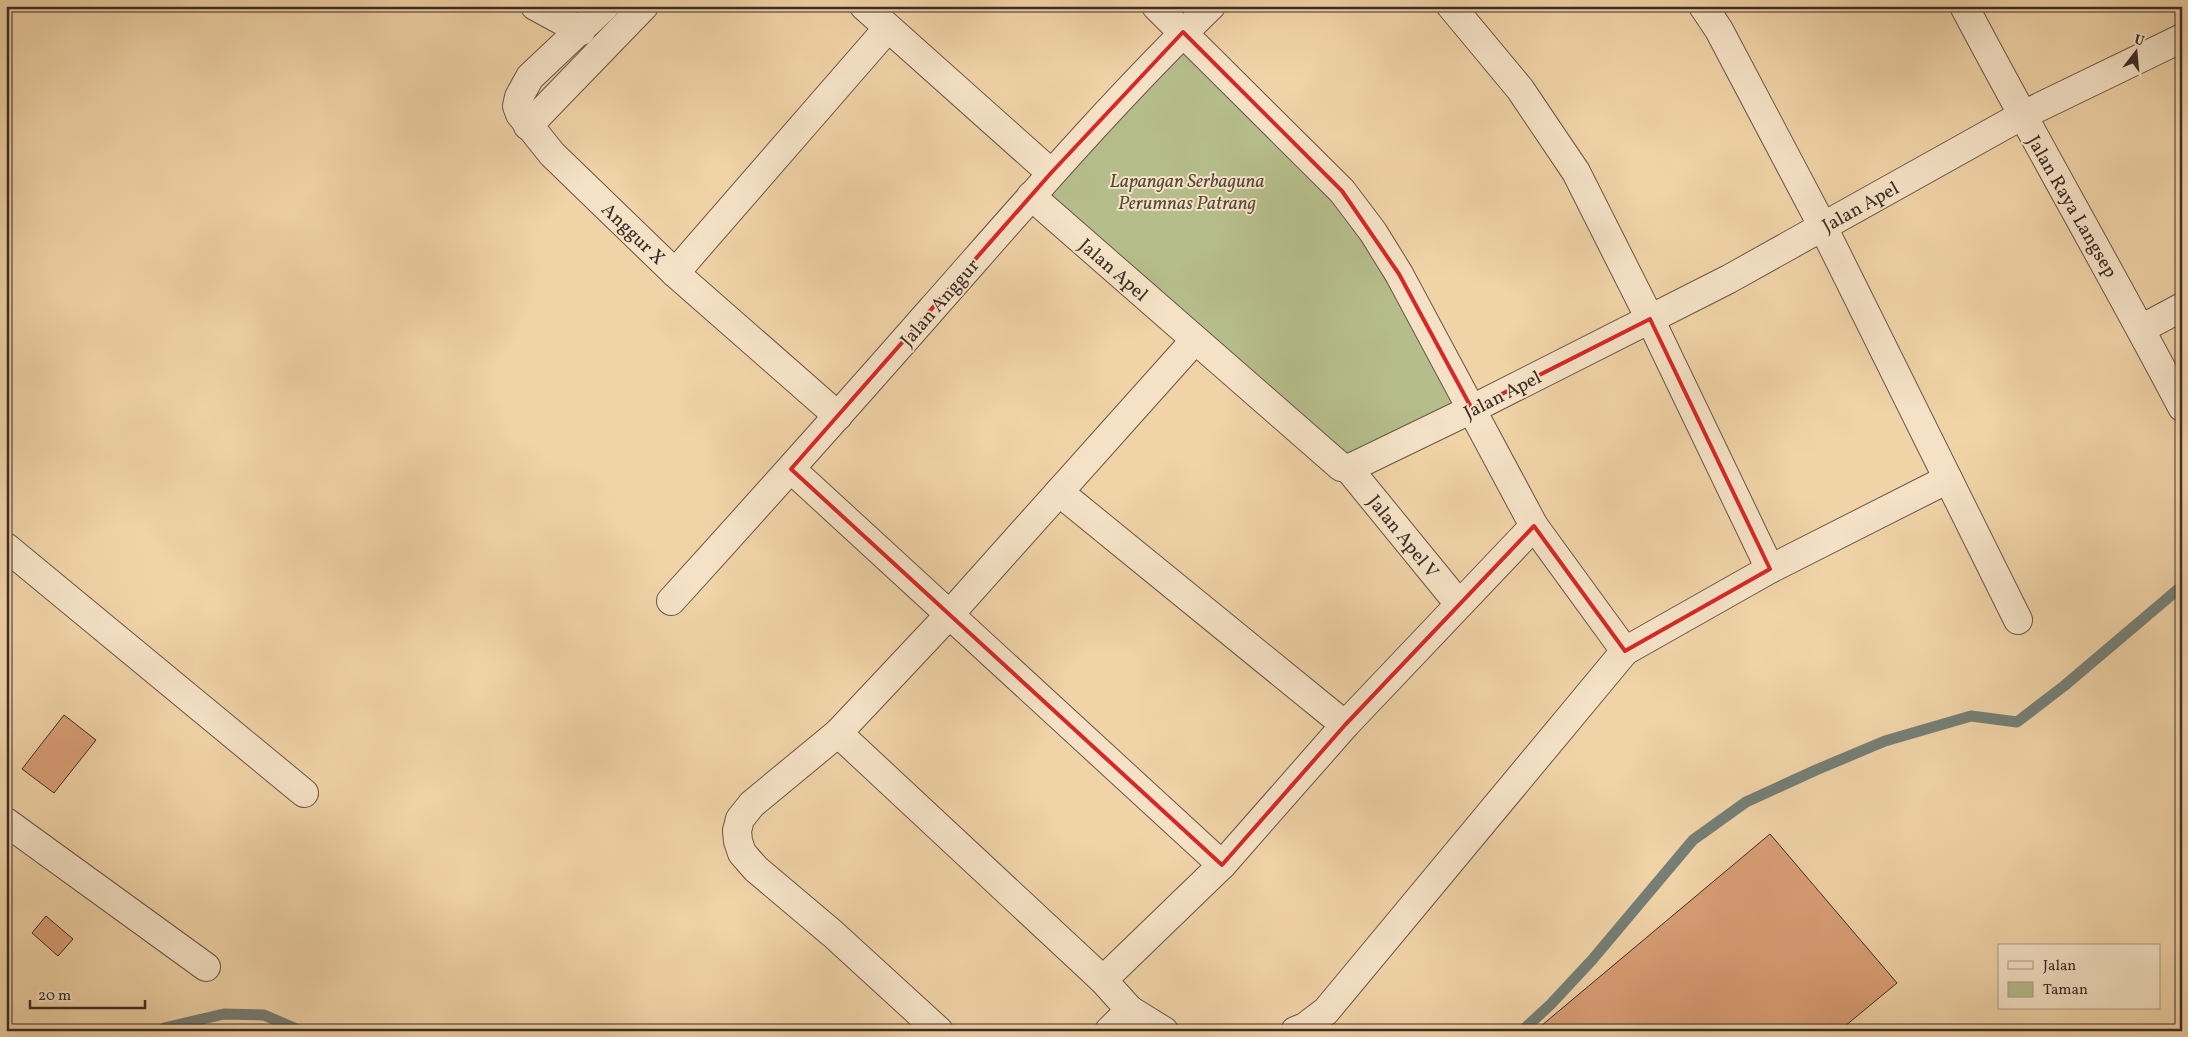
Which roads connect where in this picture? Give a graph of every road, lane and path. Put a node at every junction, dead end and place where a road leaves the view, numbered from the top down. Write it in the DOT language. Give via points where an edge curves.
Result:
graph roads {
  1 [pos="534,6"];
  2 [pos="605,6"];
  3 [pos="644,6"];
  4 [pos="864,6"];
  5 [pos="1156,6"];
  6 [pos="1211,6"];
  7 [pos="1450,6"];
  8 [pos="1703,6"];
  9 [pos="1964,6"];
  10 [pos="888,28"];
  11 [pos="581,32"];
  12 [pos="1183,32"];
  13 [pos="2182,38"];
  14 [pos="2021,116"];
  15 [pos="528,126"];
  16 [pos="1051,173"];
  17 [pos="1031,196"];
  18 [pos="1824,227"];
  19 [pos="675,273"];
  20 [pos="2182,307"];
  21 [pos="1650,319"];
  22 [pos="2140,329"];
  23 [pos="1195,340"];
  24 [pos="2182,407"];
  25 [pos="1472,409"];
  26 [pos="838,416"];
  27 [pos="791,468"];
  28 [pos="1348,468"];
  29 [pos="1948,479"];
  30 [pos="1059,492"];
  31 [pos="1534,526"];
  32 [pos="6,547"];
  33 [pos="1770,569"];
  34 [pos="671,601"];
  35 [pos="1459,604"];
  36 [pos="949,615"];
  37 [pos="2018,620"];
  38 [pos="1625,651"];
  39 [pos="1345,725"];
  40 [pos="838,733"];
  41 [pos="304,793"];
  42 [pos="6,822"];
  43 [pos="1222,864"];
  44 [pos="206,967"];
  45 [pos="1103,980"];
  46 [pos="1130,1010"];
  47 [pos="939,1031"];
  48 [pos="1110,1031"];
  49 [pos="1164,1031"];
  50 [pos="1294,1031"];
  1 -- 11 [label="street"];
  2 -- 11 [label="street, Anggur X"];
  3 -- 15 [label="street"];
  4 -- 10 [label="street"];
  5 -- 12 [label="street"];
  6 -- 12 [label="street, Jalan Anggur"];
  7 -- 21 [label="street" via="1520,89 1576,172"];
  8 -- 18 [label="street" via="1719,30"];
  9 -- 14 [label="street, Jalan Raya Langsep"];
  10 -- 16 [label="street"];
  10 -- 19 [label="street"];
  11 -- 15 [label="street, Anggur X" via="537,70 522,90 517,106"];
  12 -- 16 [label="street, Jalan Anggur"];
  12 -- 25 [label="street" via="1342,191 1399,274"];
  13 -- 14 [label="street, Jalan Apel"];
  14 -- 18 [label="street, Jalan Apel"];
  14 -- 22 [label="street, Jalan Raya Langsep"];
  15 -- 19 [label="street, Anggur X" via="552,154"];
  16 -- 17 [label="street, Jalan Anggur"];
  17 -- 23 [label="street, Jalan Apel"];
  17 -- 26 [label="street, Jalan Anggur"];
  18 -- 21 [label="street, Jalan Apel"];
  18 -- 29 [label="street"];
  19 -- 26 [label="street, Anggur X"];
  20 -- 22 [label="street"];
  21 -- 25 [label="street, Jalan Apel"];
  21 -- 33 [label="street"];
  22 -- 24 [label="street, Jalan Raya Langsep"];
  23 -- 28 [label="street, Jalan Apel" via="1341,467"];
  23 -- 30 [label="street"];
  25 -- 28 [label="street, Jalan Apel"];
  25 -- 31 [label="street"];
  26 -- 27 [label="street, Jalan Anggur"];
  27 -- 34 [label="street, Jalan Anggur"];
  27 -- 36 [label="street"];
  28 -- 35 [label="street, Jalan Apel V"];
  29 -- 33 [label="street"];
  29 -- 37 [label="street"];
  30 -- 36 [label="street"];
  30 -- 39 [label="street"];
  31 -- 35 [label="street"];
  31 -- 38 [label="street"];
  32 -- 41 [label="street"];
  33 -- 38 [label="street"];
  35 -- 39 [label="street"];
  36 -- 40 [label="street"];
  36 -- 43 [label="street"];
  38 -- 50 [label="street" via="1326,1011"];
  39 -- 43 [label="street"];
  40 -- 45 [label="street"];
  40 -- 47 [label="street" via="744,812 737,831 738,841 742,852 756,869"];
  42 -- 44 [label="street"];
  43 -- 45 [label="street"];
  45 -- 46 [label="street"];
  46 -- 48 [label="street"];
  46 -- 49 [label="street"];
}
